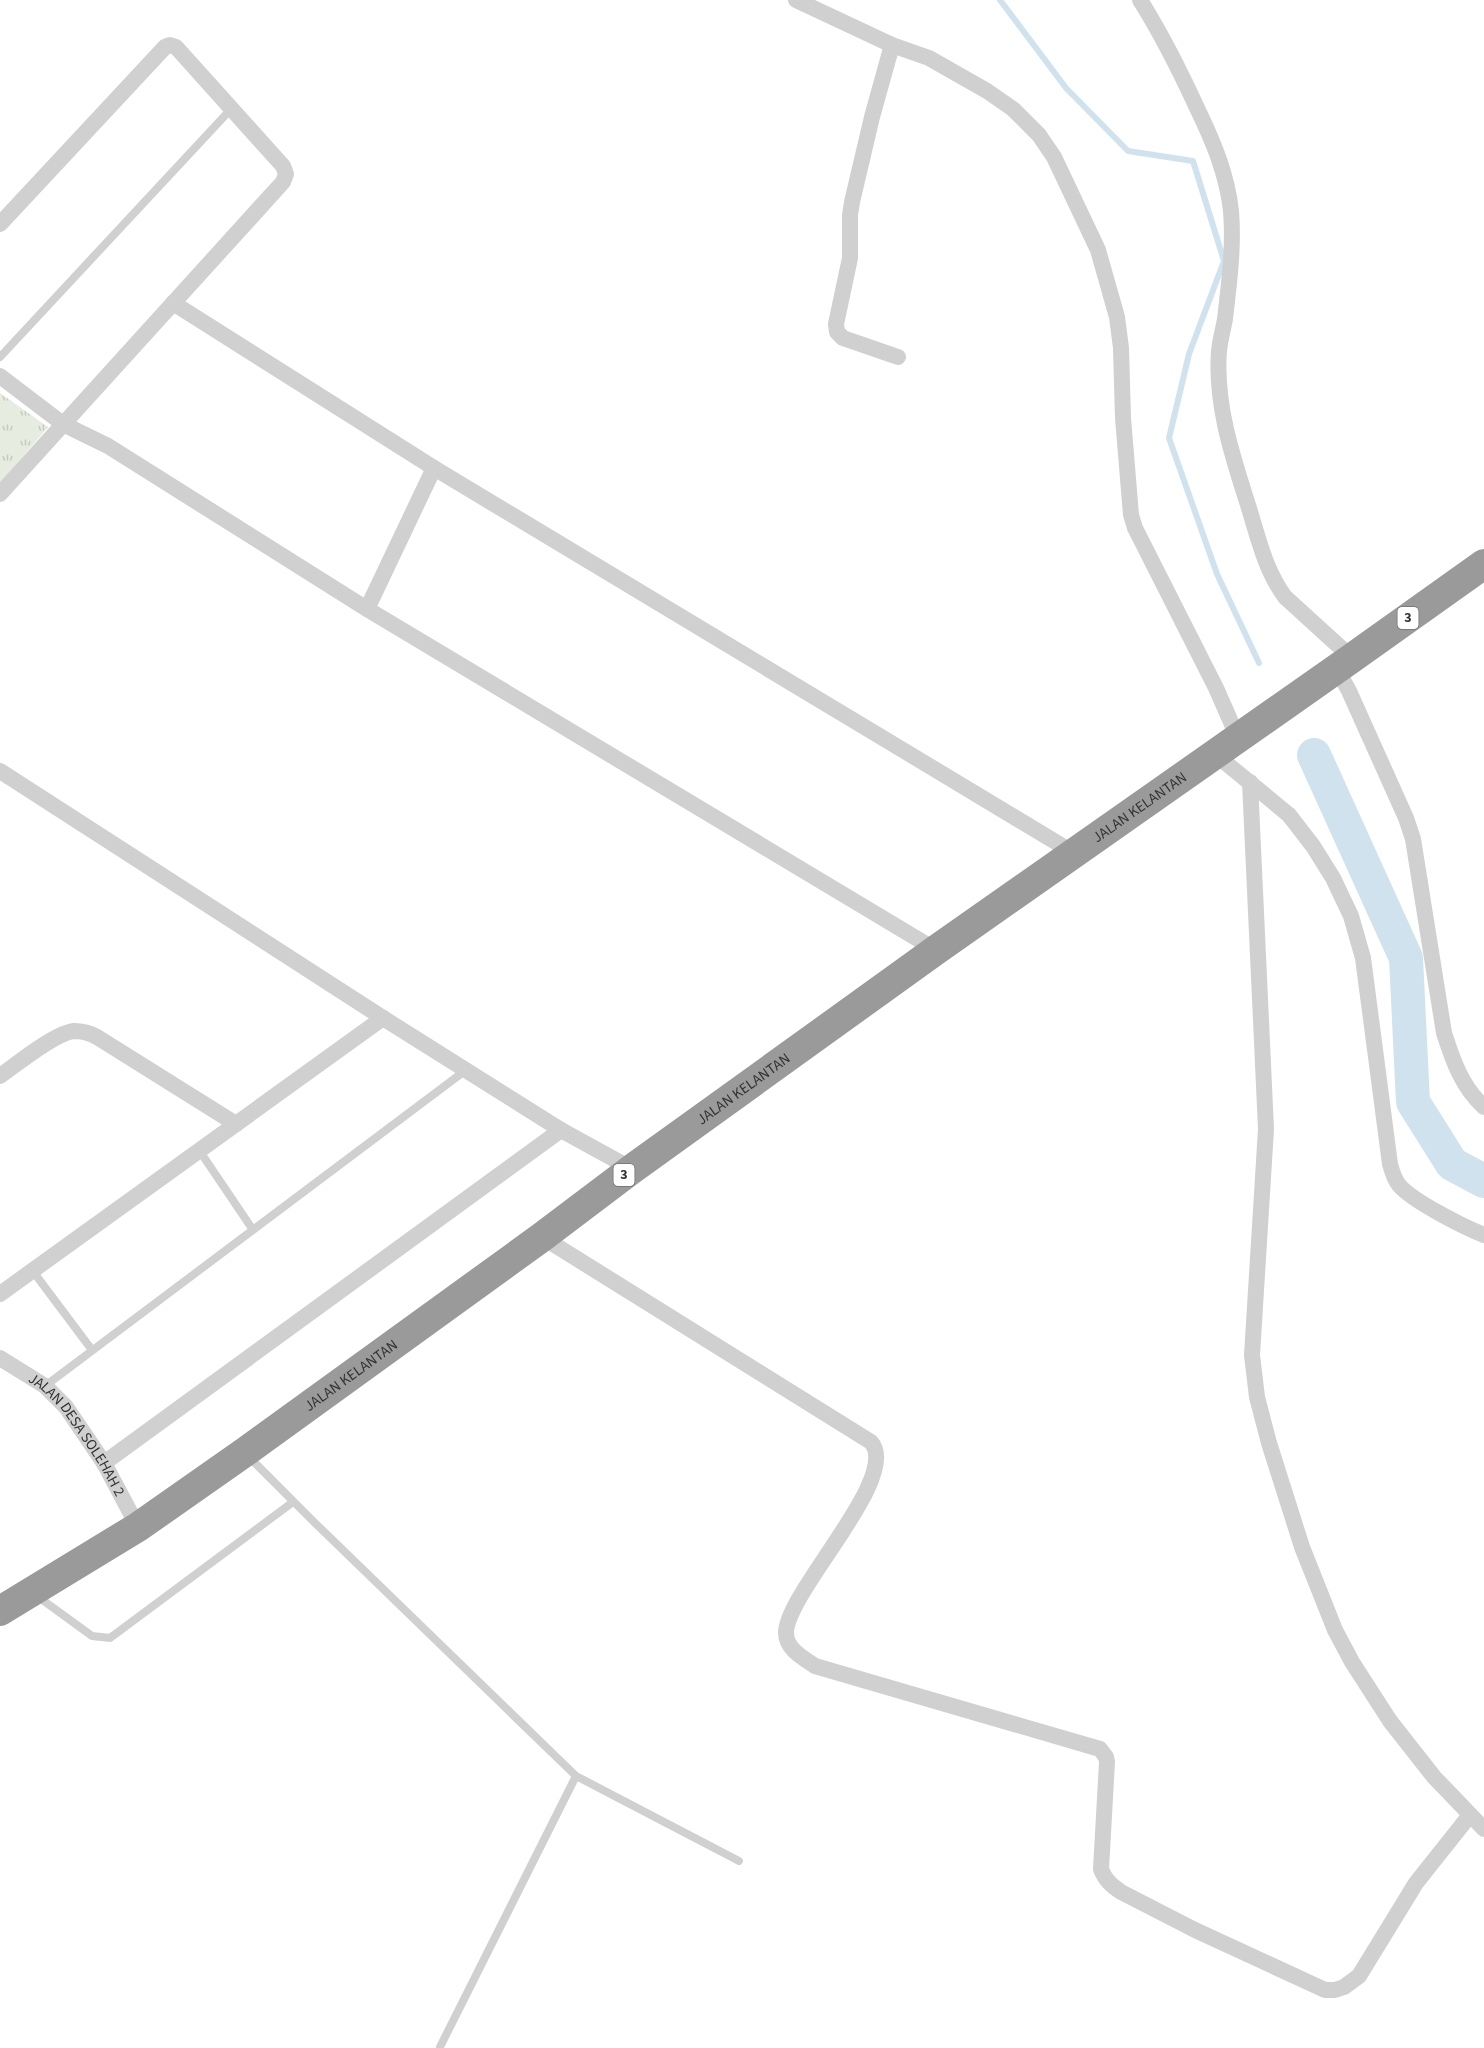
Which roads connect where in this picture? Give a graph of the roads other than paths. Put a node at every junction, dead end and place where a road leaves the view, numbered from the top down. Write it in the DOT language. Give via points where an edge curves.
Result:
graph roads {
  1 [pos="796,0"];
  2 [pos="1140,0"];
  3 [pos="892,45"];
  4 [pos="231,108"];
  5 [pos="0,224"];
  6 [pos="173,303"];
  7 [pos="0,357"];
  8 [pos="898,357"];
  9 [pos="0,376"];
  10 [pos="63,424"];
  11 [pos="434,468"];
  12 [pos="0,494"];
  13 [pos="1484,564"];
  14 [pos="367,609"];
  15 [pos="1340,667"];
  16 [pos="1232,742"];
  17 [pos="0,771"];
  18 [pos="1250,782"];
  19 [pos="1074,853"];
  20 [pos="936,950"];
  21 [pos="383,1018"];
  22 [pos="466,1070"];
  23 [pos="0,1076"];
  24 [pos="1484,1107"];
  25 [pos="236,1124"];
  26 [pos="561,1130"];
  27 [pos="200,1150"];
  28 [pos="632,1169"];
  29 [pos="253,1230"];
  30 [pos="1484,1235"];
  31 [pos="542,1237"];
  32 [pos="32,1269"];
  33 [pos="0,1294"];
  34 [pos="92,1350"];
  35 [pos="0,1358"];
  36 [pos="45,1386"];
  37 [pos="245,1452"];
  38 [pos="104,1463"];
  39 [pos="293,1502"];
  40 [pos="138,1527"];
  41 [pos="32,1592"];
  42 [pos="0,1611"];
  43 [pos="576,1776"];
  44 [pos="1470,1815"];
  45 [pos="1484,1829"];
  46 [pos="739,1861"];
  47 [pos="440,2047"];
  1 -- 3 [label="street"];
  2 -- 15 [label="street" via="1165,39 1213,141 1226,180 1232,242 1219,380 1229,442 1263,557 1276,585"];
  3 -- 8 [label="street" via="852,202 850,258 836,324 843,338"];
  3 -- 16 [label="street" via="929,58 1013,109 1039,135 1069,186 1098,250 1117,317 1133,521 1216,688"];
  4 -- 5 [label="street" via="176,47 165,47"];
  4 -- 6 [label="street" via="286,174 283,182"];
  4 -- 7 [label="lane"];
  6 -- 10 [label="street"];
  6 -- 11 [label="street"];
  9 -- 10 [label="street"];
  10 -- 12 [label="street"];
  10 -- 14 [label="street" via="108,446"];
  11 -- 14 [label="street"];
  11 -- 19 [label="street"];
  13 -- 15 [label="highway, JALAN KELANTAN / 3"];
  14 -- 20 [label="street"];
  15 -- 16 [label="highway, JALAN KELANTAN / 3"];
  15 -- 24 [label="street" via="1406,818 1415,851 1444,1034 1464,1083"];
  16 -- 18 [label="street"];
  16 -- 19 [label="highway, JALAN KELANTAN / 3"];
  17 -- 21 [label="street"];
  18 -- 30 [label="street" via="1289,815 1307,838 1351,916 1363,958 1395,1178 1407,1193"];
  18 -- 44 [label="street" via="1266,1129 1252,1344 1257,1397 1302,1547 1335,1630 1390,1721"];
  19 -- 20 [label="highway, JALAN KELANTAN / 3"];
  20 -- 28 [label="highway, JALAN KELANTAN / 3"];
  21 -- 22 [label="street"];
  21 -- 25 [label="street"];
  22 -- 26 [label="street"];
  22 -- 29 [label="lane"];
  23 -- 25 [label="street" via="58,1036 85,1032"];
  25 -- 27 [label="street"];
  26 -- 28 [label="street"];
  26 -- 38 [label="street"];
  27 -- 29 [label="lane"];
  27 -- 32 [label="street"];
  28 -- 31 [label="highway, JALAN KELANTAN / 3"];
  29 -- 34 [label="lane"];
  31 -- 37 [label="highway, JALAN KELANTAN / 3"];
  31 -- 44 [label="street" via="871,1442 877,1456 870,1481 797,1604 786,1632 789,1645 815,1666 1100,1749 1107,1762 1101,1869 1110,1885 1121,1892 1244,1954 1325,1990 1335,1990 1359,1976 1416,1883"];
  32 -- 33 [label="street"];
  32 -- 34 [label="lane"];
  34 -- 36 [label="lane"];
  35 -- 36 [label="street, JALAN DESA SOLEHAH 2"];
  36 -- 38 [label="street, JALAN DESA SOLEHAH 2" via="66,1407"];
  37 -- 39 [label="lane"];
  37 -- 40 [label="highway, JALAN KELANTAN / 3"];
  38 -- 40 [label="street, JALAN DESA SOLEHAH 2"];
  39 -- 41 [label="lane" via="110,1638 92,1636"];
  39 -- 43 [label="lane"];
  40 -- 41 [label="highway, JALAN KELANTAN / 3"];
  41 -- 42 [label="highway, JALAN KELANTAN / 3"];
  43 -- 46 [label="lane"];
  43 -- 47 [label="lane"];
  44 -- 45 [label="street"];
}
